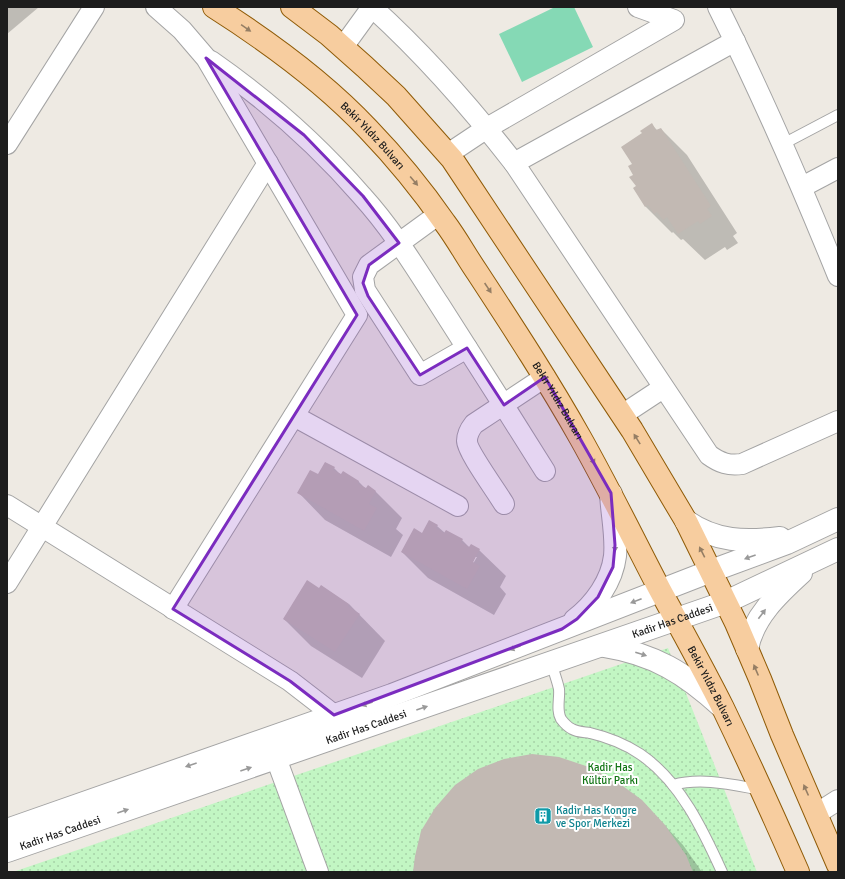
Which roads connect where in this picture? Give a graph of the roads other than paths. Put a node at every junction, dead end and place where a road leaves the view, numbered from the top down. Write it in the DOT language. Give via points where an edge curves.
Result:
graph roads {
  1 [pos="94,7"];
  2 [pos="156,7"];
  3 [pos="214,7"];
  4 [pos="372,7"];
  5 [pos="638,7"];
  6 [pos="718,7"];
  7 [pos="304,10"];
  8 [pos="735,40"];
  9 [pos="343,47"];
  10 [pos="206,58"];
  11 [pos="838,115"];
  12 [pos="487,128"];
  13 [pos="7,144"];
  14 [pos="783,144"];
  15 [pos="448,154"];
  16 [pos="514,163"];
  17 [pos="268,164"];
  18 [pos="838,168"];
  19 [pos="802,187"];
  20 [pos="439,214"];
  21 [pos="399,243"];
  22 [pos="838,276"];
  23 [pos="468,348"];
  24 [pos="545,378"];
  25 [pos="663,388"];
  26 [pos="504,405"];
  27 [pos="622,415"];
  28 [pos="294,416"];
  29 [pos="838,421"];
  30 [pos="545,471"];
  31 [pos="611,493"];
  32 [pos="504,504"];
  33 [pos="7,505"];
  34 [pos="458,506"];
  35 [pos="838,519"];
  36 [pos="686,521"];
  37 [pos="42,527"];
  38 [pos="804,536"];
  39 [pos="838,549"];
  40 [pos="809,563"];
  41 [pos="711,571"];
  42 [pos="7,583"];
  43 [pos="661,591"];
  44 [pos="726,602"];
  45 [pos="173,609"];
  46 [pos="678,620"];
  47 [pos="562,629"];
  48 [pos="603,645"];
  49 [pos="747,649"];
  50 [pos="552,663"];
  51 [pos="722,707"];
  52 [pos="334,715"];
  53 [pos="276,758"];
  54 [pos="673,785"];
  55 [pos="762,790"];
  56 [pos="838,800"];
  57 [pos="816,814"];
  58 [pos="7,830"];
  59 [pos="7,851"];
  60 [pos="838,864"];
  61 [pos="318,872"];
  62 [pos="722,872"];
  63 [pos="798,872"];
  1 -- 13 [label="street"];
  2 -- 10 [label="street" via="182,30"];
  3 -- 20 [label="main road, Bekir Yıldız Bulvarı, one-way" via="271,45 335,97 395,158"];
  4 -- 9 [label="street"];
  4 -- 12 [label="street" via="432,64"];
  5 -- 12 [label="street" via="674,20"];
  6 -- 8 [label="street"];
  7 -- 9 [label="main road"];
  8 -- 14 [label="street"];
  8 -- 16 [label="street"];
  9 -- 15 [label="main road" via="396,96"];
  10 -- 17 [label="street"];
  10 -- 21 [label="street" via="245,86 304,135 363,196"];
  11 -- 14 [label="lane"];
  12 -- 15 [label="street"];
  12 -- 16 [label="street"];
  14 -- 19 [label="street"];
  15 -- 27 [label="main road"];
  16 -- 25 [label="street"];
  17 -- 28 [label="street" via="357,315"];
  17 -- 37 [label="street"];
  18 -- 19 [label="street"];
  19 -- 22 [label="street"];
  20 -- 21 [label="street"];
  20 -- 24 [label="main road, Bekir Yıldız Bulvarı, one-way"];
  21 -- 23 [label="street"];
  21 -- 23 [label="street" via="366,270 363,283 368,296 420,375"];
  23 -- 26 [label="street"];
  24 -- 26 [label="street"];
  24 -- 31 [label="main road, Bekir Yıldız Bulvarı, one-way"];
  25 -- 27 [label="street"];
  25 -- 29 [label="street" via="704,449 723,464 742,464"];
  26 -- 30 [label="street"];
  26 -- 32 [label="street" via="474,424 467,442"];
  36 -- 27 [label="main road, one-way"];
  28 -- 34 [label="street"];
  28 -- 45 [label="street"];
  31 -- 43 [label="main road, Bekir Yıldız Bulvarı"];
  31 -- 47 [label="street, one-way" via="615,556 610,577 590,606"];
  33 -- 37 [label="street"];
  35 -- 38 [label="street, Kadir Has Caddesi"];
  36 -- 38 [label="street" via="720,538 768,540"];
  41 -- 36 [label="main road, one-way"];
  37 -- 42 [label="street"];
  37 -- 45 [label="street"];
  38 -- 41 [label="street, Kadir Has Caddesi, one-way"];
  39 -- 40 [label="street"];
  40 -- 44 [label="street, Kadir Has Caddesi"];
  49 -- 40 [label="street, one-way" via="758,619"];
  41 -- 43 [label="street, Kadir Has Caddesi"];
  41 -- 44 [label="main road"];
  43 -- 46 [label="main road, Bekir Yıldız Bulvarı"];
  43 -- 47 [label="street, Kadir Has Caddesi, one-way"];
  44 -- 46 [label="street, Kadir Has Caddesi"];
  44 -- 49 [label="main road"];
  45 -- 52 [label="street" via="290,682"];
  46 -- 48 [label="street, Kadir Has Caddesi"];
  46 -- 51 [label="main road, Bekir Yıldız Bulvarı"];
  47 -- 52 [label="street, Kadir Has Caddesi, one-way"];
  48 -- 50 [label="street, Kadir Has Caddesi"];
  48 -- 51 [label="street, one-way" via="625,649 662,663 694,683"];
  57 -- 49 [label="main road, one-way"];
  53 -- 50 [label="street, Kadir Has Caddesi, one-way"];
  50 -- 54 [label="lane" via="559,690 560,718 566,725 573,730 607,738 640,754"];
  51 -- 55 [label="main road, Bekir Yıldız Bulvarı"];
  52 -- 58 [label="street, Kadir Has Caddesi, one-way"];
  59 -- 53 [label="street, Kadir Has Caddesi, one-way"];
  53 -- 61 [label="street"];
  54 -- 55 [label="lane" via="686,781 708,782"];
  54 -- 62 [label="lane" via="694,817"];
  55 -- 63 [label="main road, Bekir Yıldız Bulvarı"];
  56 -- 57 [label="street"];
  57 -- 60 [label="main road"];
}
